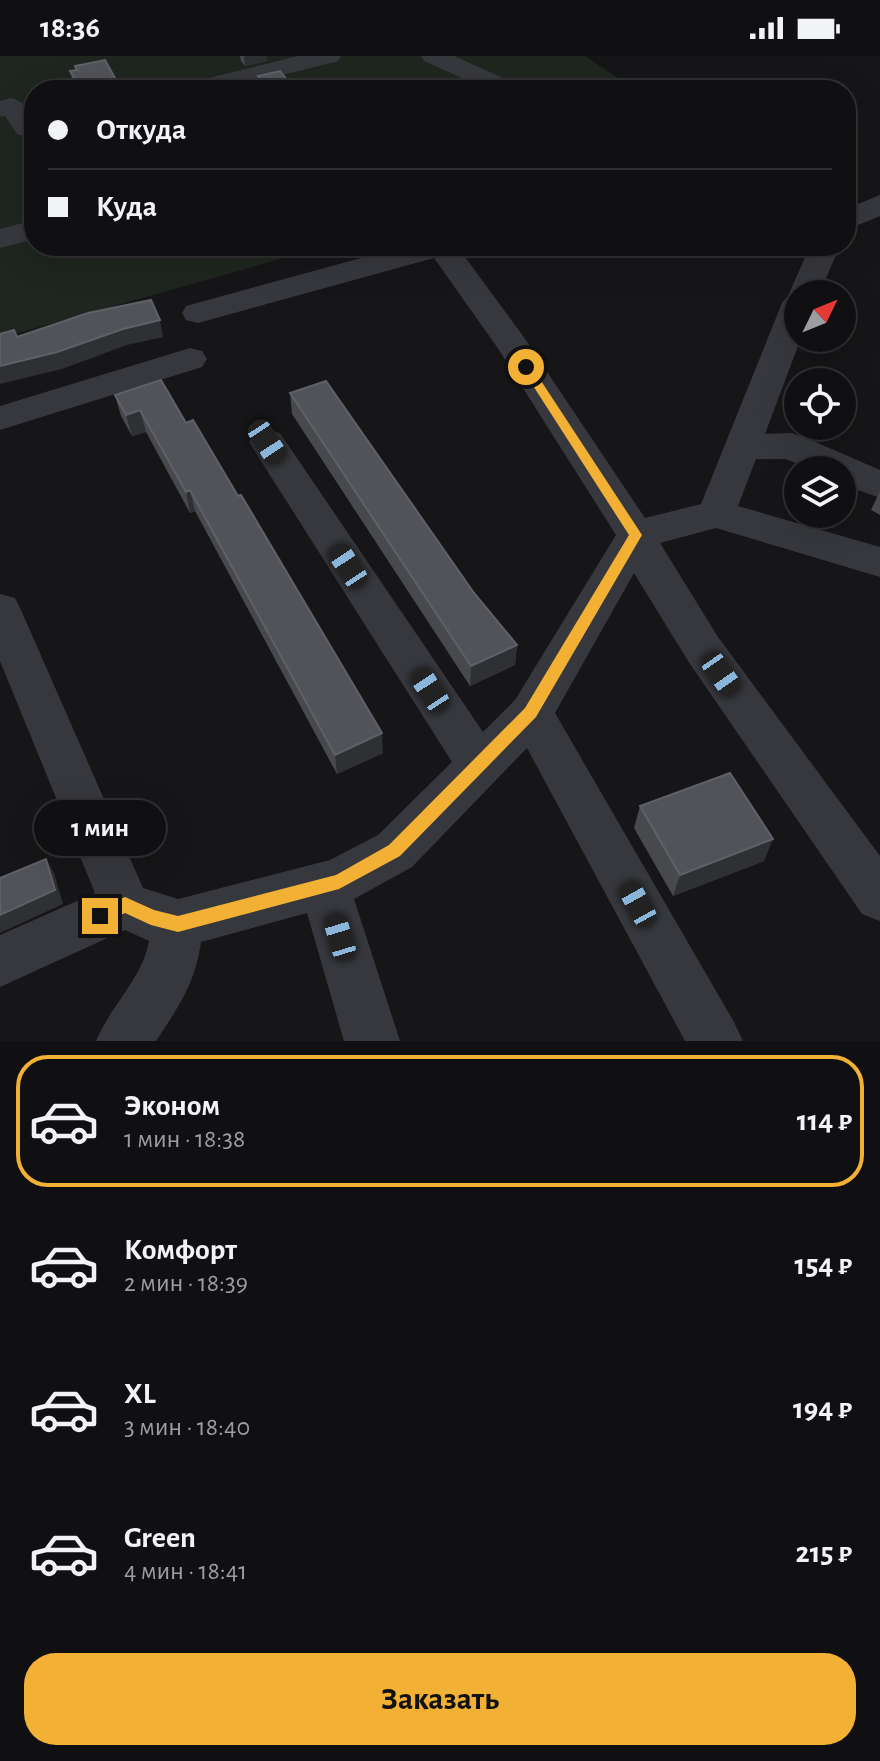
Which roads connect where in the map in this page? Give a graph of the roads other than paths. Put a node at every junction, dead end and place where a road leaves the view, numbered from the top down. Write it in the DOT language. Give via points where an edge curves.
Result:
graph roads {
  1 [pos="329,56"];
  2 [pos="433,56"];
  3 [pos="231,80"];
  4 [pos="487,80"];
  5 [pos="0,109"];
  6 [pos="24,123"];
  7 [pos="880,204"];
  8 [pos="856,216"];
  9 [pos="24,232"];
  10 [pos="0,239"];
  11 [pos="396,256"];
  12 [pos="448,256"];
  13 [pos="820,256"];
  14 [pos="809,280"];
  15 [pos="198,313"];
  16 [pos="784,339"];
  17 [pos="190,359"];
  18 [pos="0,418"];
  19 [pos="267,442"];
  20 [pos="742,447"];
  21 [pos="880,485"];
  22 [pos="716,514"];
  23 [pos="636,535"];
  24 [pos="880,562"];
  25 [pos="0,610"];
  26 [pos="531,713"];
  27 [pos="479,765"];
  28 [pos="324,885"];
  29 [pos="880,897"];
  30 [pos="125,905"];
  31 [pos="178,924"];
  32 [pos="0,961"];
  33 [pos="124,1041"];
  34 [pos="372,1041"];
  35 [pos="715,1041"];
  1 -- 3 [label="street"];
  2 -- 4 [label="street"];
  5 -- 6 [label="street" via="11,106"];
  7 -- 8 [label="street"];
  9 -- 10 [label="street"];
  11 -- 15 [label="street"];
  12 -- 23 [label="street"];
  13 -- 14 [label="street"];
  16 -- 20 [label="street"];
  17 -- 18 [label="street"];
  19 -- 27 [label="street"];
  20 -- 21 [label="street" via="791,446"];
  20 -- 22 [label="street"];
  22 -- 23 [label="street"];
  22 -- 24 [label="street"];
  23 -- 26 [label="street"];
  23 -- 29 [label="street" via="703,649"];
  25 -- 30 [label="street"];
  26 -- 27 [label="street"];
  26 -- 35 [label="street"];
  27 -- 28 [label="street" via="395,851"];
  28 -- 31 [label="street"];
  28 -- 34 [label="street"];
  30 -- 31 [label="street"];
  30 -- 32 [label="street"];
  31 -- 33 [label="street" via="170,972"];
}
